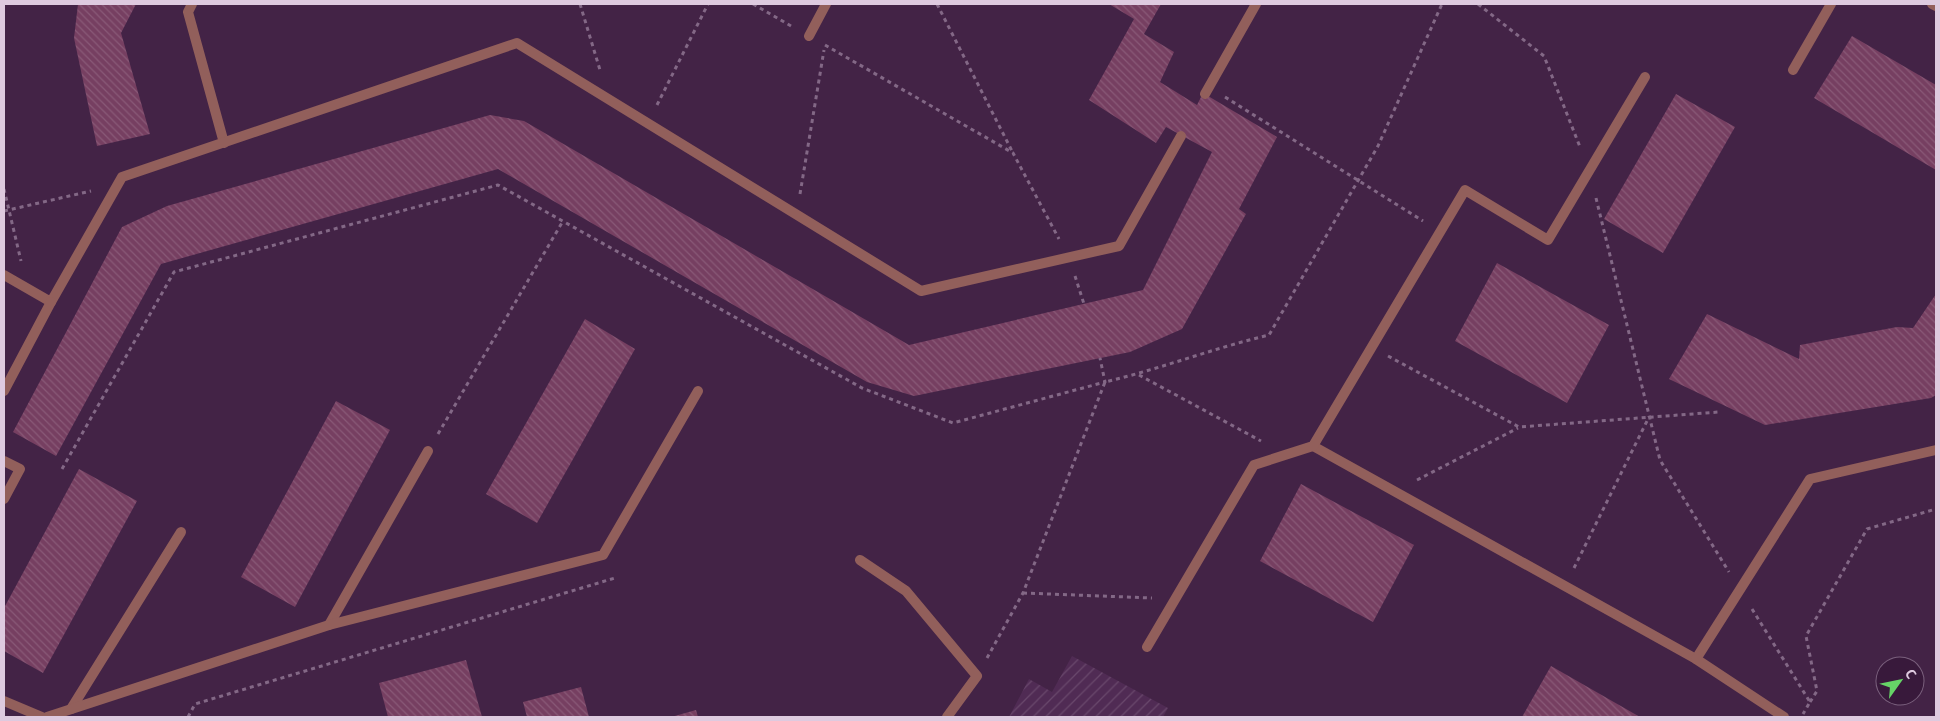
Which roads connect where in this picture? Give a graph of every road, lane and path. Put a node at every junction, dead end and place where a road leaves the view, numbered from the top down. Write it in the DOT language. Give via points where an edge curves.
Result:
graph roads {
  1 [pos="192,4"];
  2 [pos="580,4"];
  3 [pos="708,4"];
  4 [pos="753,4"];
  5 [pos="826,4"];
  6 [pos="938,4"];
  7 [pos="1256,4"];
  8 [pos="1442,4"];
  9 [pos="1478,4"];
  10 [pos="1831,4"];
  11 [pos="1932,4"];
  12 [pos="1936,6"];
  13 [pos="809,36"];
  14 [pos="825,45"];
  15 [pos="1793,70"];
  16 [pos="1645,77"];
  17 [pos="1207,91"];
  18 [pos="608,99"];
  19 [pos="648,123"];
  20 [pos="1181,136"];
  21 [pos="224,143"];
  22 [pos="1013,153"];
  23 [pos="1590,170"];
  24 [pos="1358,180"];
  25 [pos="118,184"];
  26 [pos="4,189"];
  27 [pos="8,210"];
  28 [pos="4,211"];
  29 [pos="797,215"];
  30 [pos="563,221"];
  31 [pos="1441,232"];
  32 [pos="1069,257"];
  33 [pos="4,275"];
  34 [pos="28,289"];
  35 [pos="51,302"];
  36 [pos="1084,304"];
  37 [pos="1372,348"];
  38 [pos="1100,358"];
  39 [pos="1138,374"];
  40 [pos="1105,382"];
  41 [pos="4,391"];
  42 [pos="698,391"];
  43 [pos="1719,412"];
  44 [pos="1649,416"];
  45 [pos="1519,427"];
  46 [pos="1313,446"];
  47 [pos="1936,450"];
  48 [pos="428,451"];
  49 [pos="1285,455"];
  50 [pos="4,461"];
  51 [pos="62,470"];
  52 [pos="1395,492"];
  53 [pos="4,499"];
  54 [pos="1936,510"];
  55 [pos="181,532"];
  56 [pos="860,560"];
  57 [pos="1726,567"];
  58 [pos="615,578"];
  59 [pos="1565,586"];
  60 [pos="1023,592"];
  61 [pos="1176,599"];
  62 [pos="1751,606"];
  63 [pos="329,625"];
  64 [pos="1148,647"];
  65 [pos="1696,659"];
  66 [pos="978,676"];
  67 [pos="4,701"];
  68 [pos="1810,702"];
  69 [pos="71,709"];
  70 [pos="42,717"];
  71 [pos="47,717"];
  72 [pos="188,717"];
  73 [pos="947,717"];
  74 [pos="1784,717"];
  75 [pos="1800,717"];
  1 -- 21 [label="lane" via="188,12"];
  2 -- 18 [label="path"];
  3 -- 19 [label="path"];
  4 -- 13 [label="path"];
  5 -- 13 [label="lane"];
  6 -- 22 [label="path"];
  7 -- 17 [label="lane"];
  8 -- 24 [label="path" via="1378,146"];
  9 -- 23 [label="path" via="1544,56"];
  10 -- 15 [label="lane"];
  11 -- 12 [label="lane"];
  13 -- 14 [label="path"];
  14 -- 22 [label="path"];
  14 -- 29 [label="path"];
  16 -- 23 [label="lane"];
  17 -- 24 [label="path"];
  18 -- 19 [label="lane"];
  18 -- 21 [label="lane" via="517,43"];
  19 -- 29 [label="lane"];
  20 -- 32 [label="lane" via="1119,246"];
  21 -- 25 [label="lane" via="122,177"];
  22 -- 32 [label="path"];
  23 -- 31 [label="lane" via="1548,240 1466,190"];
  23 -- 44 [label="path"];
  24 -- 31 [label="path"];
  24 -- 39 [label="path" via="1269,335"];
  25 -- 27 [label="path"];
  25 -- 35 [label="lane"];
  26 -- 27 [label="path"];
  27 -- 28 [label="path"];
  27 -- 34 [label="path"];
  29 -- 32 [label="lane" via="921,291"];
  30 -- 40 [label="path" via="862,388 953,423"];
  30 -- 48 [label="path"];
  30 -- 51 [label="path" via="498,185 174,272"];
  31 -- 37 [label="lane"];
  32 -- 36 [label="path"];
  33 -- 34 [label="lane"];
  34 -- 35 [label="lane"];
  35 -- 41 [label="lane"];
  37 -- 45 [label="path"];
  37 -- 46 [label="lane"];
  38 -- 40 [label="path"];
  39 -- 40 [label="path"];
  39 -- 49 [label="path"];
  40 -- 60 [label="path"];
  42 -- 63 [label="lane" via="603,555"];
  43 -- 44 [label="path"];
  44 -- 45 [label="path"];
  44 -- 57 [label="path" via="1660,460"];
  44 -- 59 [label="path"];
  45 -- 52 [label="path"];
  46 -- 49 [label="lane"];
  46 -- 52 [label="lane"];
  47 -- 65 [label="lane" via="1810,479"];
  48 -- 63 [label="lane"];
  49 -- 61 [label="lane" via="1254,465"];
  50 -- 53 [label="lane" via="20,469"];
  52 -- 59 [label="lane"];
  54 -- 68 [label="path" via="1867,529 1806,636 1817,691"];
  55 -- 69 [label="lane"];
  56 -- 66 [label="lane" via="906,591"];
  58 -- 72 [label="path" via="196,704"];
  59 -- 65 [label="lane"];
  60 -- 61 [label="path"];
  60 -- 66 [label="path"];
  61 -- 64 [label="lane"];
  62 -- 68 [label="path"];
  63 -- 69 [label="lane"];
  65 -- 74 [label="lane"];
  66 -- 73 [label="lane"];
  67 -- 70 [label="lane"];
  68 -- 75 [label="path"];
  69 -- 71 [label="lane"];
}
